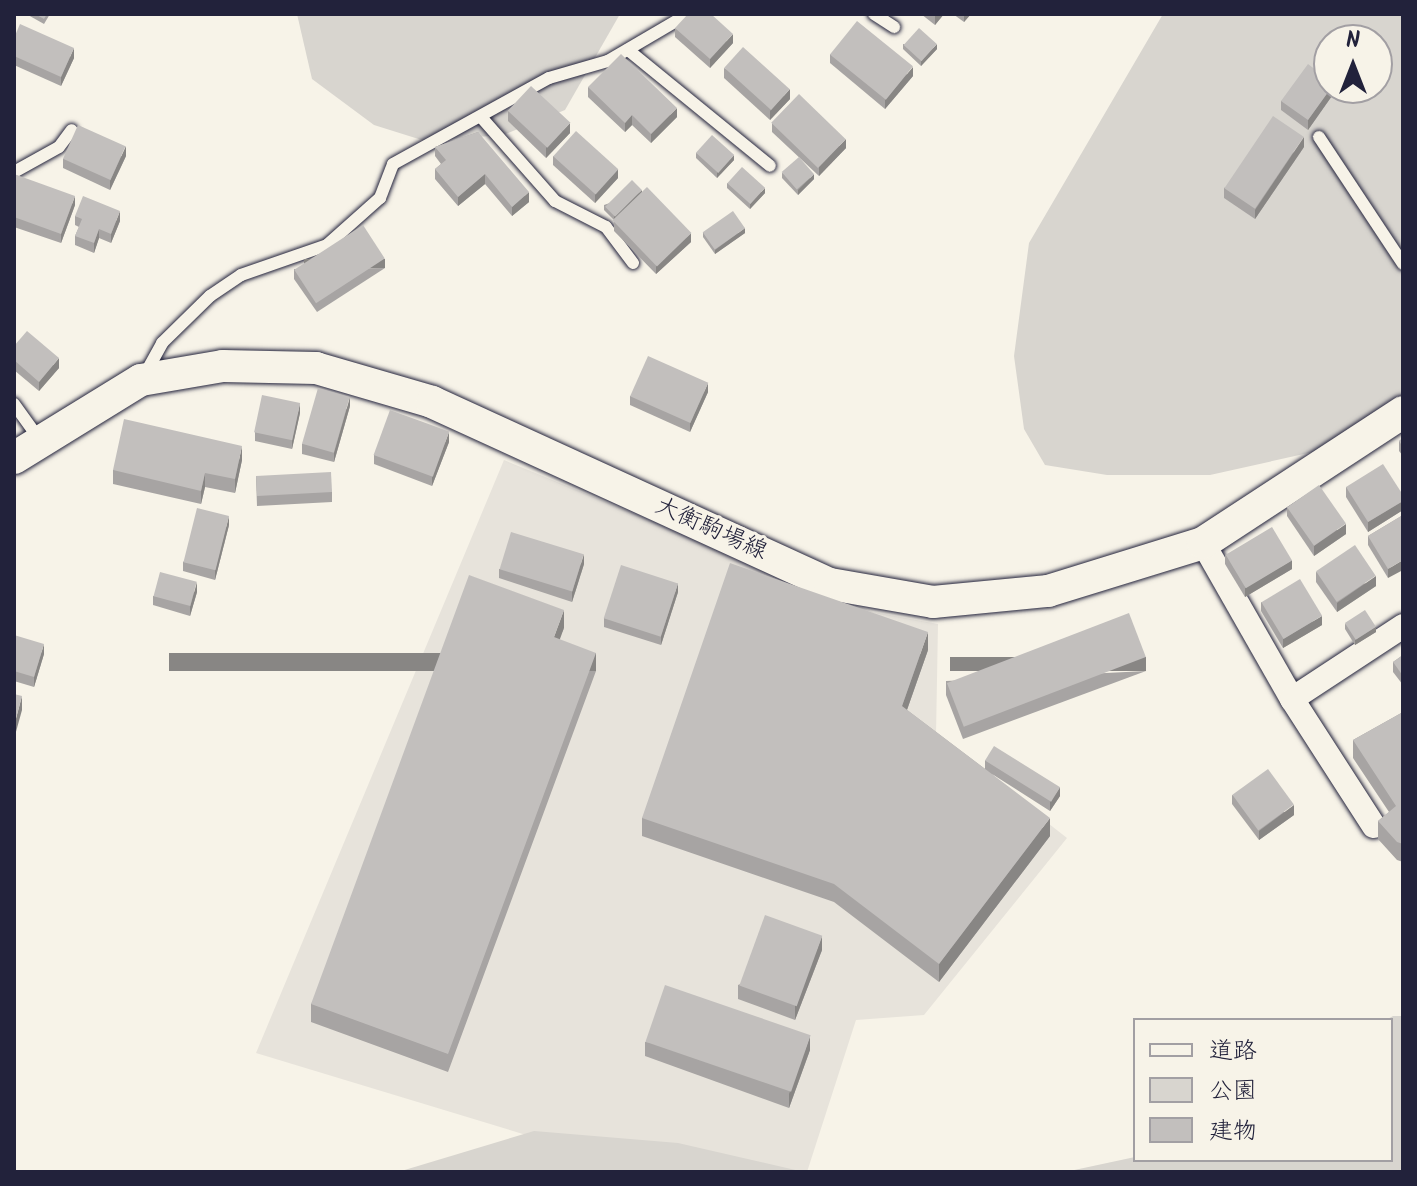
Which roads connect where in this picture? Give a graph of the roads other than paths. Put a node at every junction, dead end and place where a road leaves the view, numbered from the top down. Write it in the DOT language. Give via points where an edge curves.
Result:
graph roads {
  1 [pos="688,14"];
  2 [pos="874,14"];
  3 [pos="894,27"];
  4 [pos="628,50"];
  5 [pos="481,117"];
  6 [pos="72,130"];
  7 [pos="1319,137"];
  8 [pos="770,166"];
  9 [pos="14,172"];
  10 [pos="633,263"];
  11 [pos="1403,264"];
  12 [pos="141,380"];
  13 [pos="14,404"];
  14 [pos="1403,412"];
  15 [pos="28,450"];
  16 [pos="1203,543"];
  17 [pos="1403,626"];
  18 [pos="1292,699"];
  19 [pos="1374,826"];
  1 -- 4 [label="lane"];
  2 -- 3 [label="lane"];
  4 -- 5 [label="lane" via="549,78"];
  4 -- 8 [label="lane"];
  5 -- 10 [label="lane" via="555,201 606,227"];
  5 -- 12 [label="lane" via="393,164 380,198 327,245 241,275 210,296 162,343"];
  6 -- 9 [label="lane" via="59,147"];
  7 -- 11 [label="lane"];
  12 -- 15 [label="main road, 大衡駒場線"];
  12 -- 16 [label="main road, 大衡駒場線" via="223,366 316,368 432,402 830,584 933,602 1048,591"];
  13 -- 15 [label="lane"];
  14 -- 16 [label="main road, 大衡駒場線"];
  16 -- 18 [label="street"];
  17 -- 18 [label="street"];
  18 -- 19 [label="street"];
}
